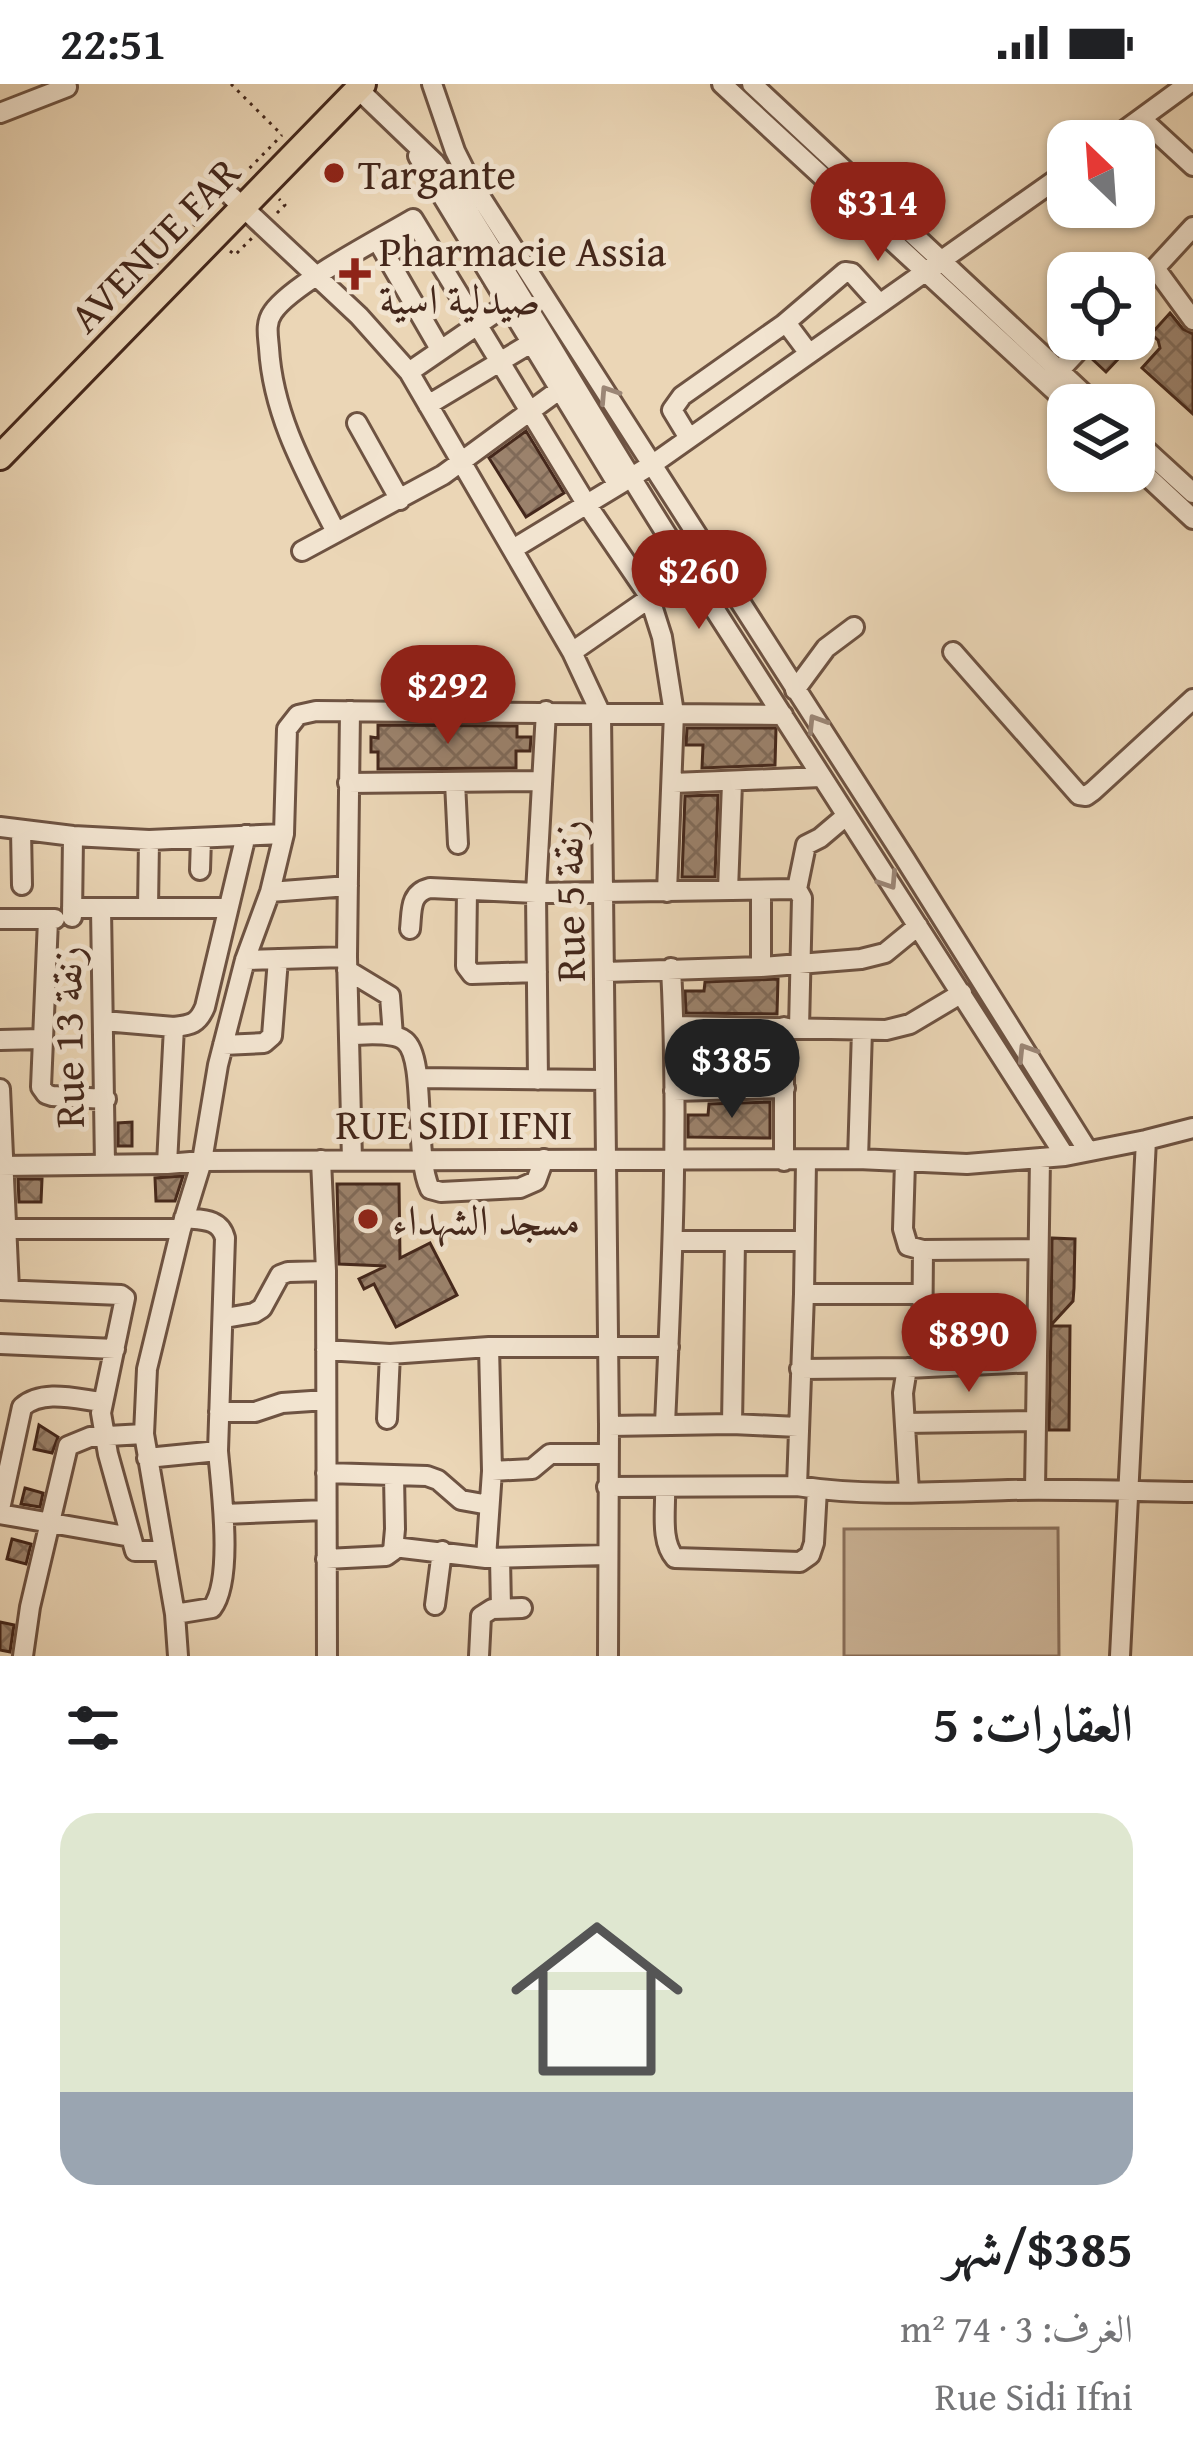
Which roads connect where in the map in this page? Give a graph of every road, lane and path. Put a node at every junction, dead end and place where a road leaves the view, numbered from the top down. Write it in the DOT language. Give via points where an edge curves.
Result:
graph roads {
  1 [pos="231,84"];
  2 [pos="432,84"];
  3 [pos="722,84"];
  4 [pos="752,84"];
  5 [pos="1188,84"];
  6 [pos="355,86"];
  7 [pos="67,87"];
  8 [pos="0,113"];
  9 [pos="1142,118"];
  10 [pos="1139,120"];
  11 [pos="408,139"];
  12 [pos="288,140"];
  13 [pos="1193,166"];
  14 [pos="1047,185"];
  15 [pos="442,199"];
  16 [pos="238,202"];
  17 [pos="413,219"];
  18 [pos="1193,227"];
  19 [pos="377,240"];
  20 [pos="933,266"];
  21 [pos="1155,268"];
  22 [pos="318,277"];
  23 [pos="879,303"];
  24 [pos="508,304"];
  25 [pos="1193,320"];
  26 [pos="784,324"];
  27 [pos="477,327"];
  28 [pos="531,343"];
  29 [pos="440,349"];
  30 [pos="808,352"];
  31 [pos="1070,360"];
  32 [pos="500,364"];
  33 [pos="1060,371"];
  34 [pos="409,372"];
  35 [pos="1049,384"];
  36 [pos="1074,384"];
  37 [pos="559,391"];
  38 [pos="428,405"];
  39 [pos="532,411"];
  40 [pos="357,424"];
  41 [pos="0,435"];
  42 [pos="689,438"];
  43 [pos="0,458"];
  44 [pos="1155,458"];
  45 [pos="462,462"];
  46 [pos="653,464"];
  47 [pos="625,481"];
  48 [pos="1155,484"];
  49 [pos="1193,493"];
  50 [pos="400,500"];
  51 [pos="587,505"];
  52 [pos="1193,519"];
  53 [pos="336,532"];
  54 [pos="513,549"];
  55 [pos="302,551"];
  56 [pos="689,571"];
  57 [pos="649,596"];
  58 [pos="854,627"];
  59 [pos="572,652"];
  60 [pos="953,652"];
  61 [pos="795,690"];
  62 [pos="1193,699"];
  63 [pos="546,711"];
  64 [pos="350,712"];
  65 [pos="674,713"];
  66 [pos="602,714"];
  67 [pos="783,715"];
  68 [pos="821,777"];
  69 [pos="542,781"];
  70 [pos="455,782"];
  71 [pos="348,783"];
  72 [pos="673,783"];
  73 [pos="732,783"];
  74 [pos="846,816"];
  75 [pos="0,827"];
  76 [pos="21,830"];
  77 [pos="246,835"];
  78 [pos="284,835"];
  79 [pos="73,836"];
  80 [pos="201,838"];
  81 [pos="148,840"];
  82 [pos="458,844"];
  83 [pos="200,871"];
  84 [pos="22,885"];
  85 [pos="347,886"];
  86 [pos="467,890"];
  87 [pos="603,890"];
  88 [pos="728,890"];
  89 [pos="270,892"];
  90 [pos="536,892"];
  91 [pos="667,892"];
  92 [pos="760,892"];
  93 [pos="800,894"];
  94 [pos="148,908"];
  95 [pos="228,908"];
  96 [pos="72,913"];
  97 [pos="101,913"];
  98 [pos="0,919"];
  99 [pos="48,920"];
  100 [pos="918,926"];
  101 [pos="410,929"];
  102 [pos="278,959"];
  103 [pos="245,960"];
  104 [pos="802,963"];
  105 [pos="347,964"];
  106 [pos="761,967"];
  107 [pos="671,968"];
  108 [pos="605,972"];
  109 [pos="537,973"];
  110 [pos="962,993"];
  111 [pos="104,1022"];
  112 [pos="674,1026"];
  113 [pos="174,1027"];
  114 [pos="791,1027"];
  115 [pos="862,1030"];
  116 [pos="349,1035"];
  117 [pos="393,1036"];
  118 [pos="41,1039"];
  119 [pos="0,1040"];
  120 [pos="223,1045"];
  121 [pos="418,1078"];
  122 [pos="538,1080"];
  123 [pos="604,1081"];
  124 [pos="785,1088"];
  125 [pos="0,1089"];
  126 [pos="674,1090"];
  127 [pos="106,1099"];
  128 [pos="1193,1128"];
  129 [pos="1146,1140"];
  130 [pos="1088,1151"];
  131 [pos="1065,1156"];
  132 [pos="607,1158"];
  133 [pos="1040,1158"];
  134 [pos="544,1159"];
  135 [pos="858,1159"];
  136 [pos="321,1160"];
  137 [pos="352,1160"];
  138 [pos="420,1160"];
  139 [pos="202,1161"];
  140 [pos="674,1161"];
  141 [pos="784,1161"];
  142 [pos="806,1161"];
  143 [pos="905,1162"];
  144 [pos="105,1164"];
  145 [pos="167,1165"];
  146 [pos="2,1166"];
  147 [pos="183,1224"];
  148 [pos="6,1229"];
  149 [pos="803,1240"];
  150 [pos="674,1241"];
  151 [pos="735,1241"];
  152 [pos="1038,1249"];
  153 [pos="923,1250"];
  154 [pos="326,1271"];
  155 [pos="4,1290"];
  156 [pos="804,1294"];
  157 [pos="921,1294"];
  158 [pos="225,1318"];
  159 [pos="0,1344"];
  160 [pos="489,1347"];
  161 [pos="669,1347"];
  162 [pos="115,1349"];
  163 [pos="608,1349"];
  164 [pos="326,1350"];
  165 [pos="390,1354"];
  166 [pos="1036,1361"];
  167 [pos="915,1367"];
  168 [pos="800,1369"];
  169 [pos="326,1400"];
  170 [pos="102,1402"];
  171 [pos="219,1412"];
  172 [pos="387,1419"];
  173 [pos="1034,1420"];
  174 [pos="905,1423"];
  175 [pos="665,1424"];
  176 [pos="732,1424"];
  177 [pos="609,1426"];
  178 [pos="797,1427"];
  179 [pos="144,1435"];
  180 [pos="104,1436"];
  181 [pos="218,1451"];
  182 [pos="608,1454"];
  183 [pos="147,1458"];
  184 [pos="492,1471"];
  185 [pos="326,1473"];
  186 [pos="394,1476"];
  187 [pos="607,1487"];
  188 [pos="665,1488"];
  189 [pos="807,1488"];
  190 [pos="1035,1490"];
  191 [pos="1129,1491"];
  192 [pos="909,1492"];
  193 [pos="1193,1492"];
  194 [pos="490,1504"];
  195 [pos="325,1510"];
  196 [pos="0,1512"];
  197 [pos="224,1514"];
  198 [pos="50,1522"];
  199 [pos="131,1537"];
  200 [pos="394,1547"];
  201 [pos="163,1551"];
  202 [pos="442,1551"];
  203 [pos="608,1556"];
  204 [pos="493,1558"];
  205 [pos="326,1559"];
  206 [pos="435,1605"];
  207 [pos="501,1608"];
  208 [pos="522,1608"];
  209 [pos="175,1614"];
  210 [pos="22,1656"];
  211 [pos="178,1656"];
  212 [pos="328,1656"];
  213 [pos="479,1656"];
  214 [pos="608,1656"];
  215 [pos="1120,1656"];
  1 -- 12 [label="path"];
  46 -- 2 [label="street, one-way" via="469,179"];
  3 -- 20 [label="street"];
  4 -- 20 [label="street"];
  5 -- 9 [label="street"];
  6 -- 11 [label="street"];
  6 -- 12 [label="main road, AVENUE FAR"];
  6 -- 16 [label="main road, AVENUE FAR"];
  7 -- 8 [label="street"];
  9 -- 10 [label="street"];
  9 -- 13 [label="street"];
  11 -- 15 [label="street"];
  11 -- 47 [label="street" via="455,190"];
  12 -- 16 [label="main road, AVENUE FAR"];
  14 -- 20 [label="street"];
  15 -- 17 [label="street"];
  15 -- 24 [label="street"];
  16 -- 22 [label="street, Rue 5 زنقة"];
  16 -- 41 [label="main road, AVENUE FAR"];
  16 -- 43 [label="main road, AVENUE FAR"];
  17 -- 19 [label="street"];
  17 -- 27 [label="street"];
  18 -- 21 [label="street"];
  19 -- 22 [label="street"];
  19 -- 29 [label="street"];
  20 -- 23 [label="street"];
  20 -- 33 [label="street"];
  20 -- 35 [label="street"];
  21 -- 25 [label="street"];
  22 -- 34 [label="street, Rue 5 زنقة"];
  22 -- 53 [label="street" via="268,320 270,364 292,444"];
  23 -- 26 [label="street" via="845,272"];
  23 -- 30 [label="street"];
  24 -- 27 [label="street"];
  24 -- 28 [label="street"];
  26 -- 30 [label="street"];
  26 -- 42 [label="street" via="674,403"];
  27 -- 29 [label="street"];
  27 -- 32 [label="street"];
  28 -- 32 [label="street"];
  28 -- 37 [label="street"];
  29 -- 34 [label="street"];
  30 -- 42 [label="street"];
  31 -- 33 [label="street"];
  32 -- 38 [label="street"];
  32 -- 39 [label="street"];
  33 -- 36 [label="street"];
  34 -- 38 [label="street, Rue 5 زنقة"];
  37 -- 39 [label="street"];
  37 -- 47 [label="street"];
  38 -- 45 [label="street, Rue 5 زنقة"];
  39 -- 45 [label="street"];
  39 -- 51 [label="street"];
  40 -- 50 [label="street"];
  42 -- 46 [label="street"];
  44 -- 49 [label="street"];
  45 -- 50 [label="street"];
  45 -- 54 [label="street, Rue 5 زنقة"];
  46 -- 47 [label="street"];
  46 -- 61 [label="street"];
  47 -- 51 [label="street"];
  47 -- 56 [label="street"];
  48 -- 52 [label="street"];
  50 -- 53 [label="street"];
  51 -- 54 [label="street"];
  51 -- 57 [label="street"];
  53 -- 55 [label="street"];
  54 -- 59 [label="street, Rue 5 زنقة"];
  56 -- 57 [label="street"];
  56 -- 67 [label="street"];
  57 -- 59 [label="street"];
  57 -- 65 [label="street"];
  58 -- 61 [label="street" via="826,648"];
  59 -- 66 [label="street, Rue 5 زنقة"];
  60 -- 62 [label="street" via="1079,795 1094,791"];
  130 -- 61 [label="street, one-way"];
  63 -- 64 [label="street"];
  63 -- 66 [label="street"];
  63 -- 69 [label="street"];
  64 -- 71 [label="street"];
  64 -- 78 [label="street" via="306,712 291,721"];
  65 -- 66 [label="street"];
  65 -- 67 [label="street"];
  65 -- 72 [label="street"];
  66 -- 87 [label="street, Rue 5 زنقة"];
  67 -- 68 [label="street"];
  68 -- 73 [label="street"];
  68 -- 74 [label="street"];
  69 -- 70 [label="street"];
  69 -- 90 [label="street"];
  70 -- 71 [label="street"];
  70 -- 82 [label="street"];
  71 -- 85 [label="street"];
  72 -- 73 [label="street"];
  72 -- 91 [label="street"];
  73 -- 88 [label="street"];
  74 -- 93 [label="street" via="806,845"];
  74 -- 100 [label="street, one-way"];
  75 -- 76 [label="street"];
  76 -- 79 [label="street"];
  76 -- 84 [label="street"];
  77 -- 78 [label="street"];
  77 -- 80 [label="street"];
  77 -- 95 [label="street"];
  78 -- 89 [label="street"];
  79 -- 81 [label="street"];
  79 -- 96 [label="street"];
  80 -- 81 [label="street"];
  80 -- 83 [label="street"];
  81 -- 94 [label="street"];
  85 -- 89 [label="street"];
  85 -- 105 [label="street"];
  86 -- 90 [label="street"];
  86 -- 101 [label="street" via="419,891"];
  86 -- 109 [label="street" via="472,974"];
  87 -- 90 [label="street"];
  87 -- 91 [label="street"];
  87 -- 108 [label="street, Rue 5 زنقة"];
  88 -- 91 [label="street"];
  88 -- 92 [label="street"];
  89 -- 103 [label="street"];
  90 -- 109 [label="street"];
  92 -- 93 [label="street"];
  92 -- 106 [label="street"];
  93 -- 104 [label="street"];
  94 -- 95 [label="street"];
  94 -- 97 [label="street"];
  95 -- 113 [label="street" via="200,1018"];
  96 -- 97 [label="street"];
  96 -- 99 [label="street"];
  97 -- 111 [label="street, Rue 13 زنقة"];
  98 -- 99 [label="street"];
  99 -- 118 [label="street"];
  100 -- 104 [label="street" via="875,956"];
  100 -- 110 [label="street"];
  102 -- 103 [label="street"];
  102 -- 105 [label="street"];
  102 -- 120 [label="street" via="272,1036"];
  103 -- 120 [label="street"];
  104 -- 106 [label="street"];
  104 -- 114 [label="street"];
  105 -- 116 [label="street"];
  105 -- 117 [label="street" via="390,996"];
  106 -- 107 [label="street"];
  107 -- 108 [label="street"];
  107 -- 112 [label="street"];
  108 -- 123 [label="street, Rue 5 زنقة"];
  109 -- 122 [label="street"];
  110 -- 115 [label="street" via="910,1024"];
  110 -- 131 [label="street"];
  111 -- 113 [label="street"];
  111 -- 127 [label="street, Rue 13 زنقة"];
  112 -- 114 [label="street"];
  112 -- 126 [label="street"];
  113 -- 145 [label="street"];
  114 -- 115 [label="street"];
  114 -- 124 [label="street"];
  115 -- 135 [label="street"];
  116 -- 117 [label="street"];
  116 -- 137 [label="street"];
  117 -- 121 [label="street" via="407,1042"];
  118 -- 119 [label="street"];
  118 -- 127 [label="street" via="43,1092"];
  120 -- 139 [label="street"];
  121 -- 122 [label="street"];
  121 -- 138 [label="street"];
  122 -- 123 [label="street"];
  123 -- 132 [label="street, Rue 5 زنقة"];
  124 -- 126 [label="street"];
  124 -- 141 [label="street"];
  125 -- 146 [label="street"];
  126 -- 140 [label="street"];
  127 -- 144 [label="street, Rue 13 زنقة"];
  128 -- 129 [label="street, RUE SIDI IFNI"];
  129 -- 130 [label="street, RUE SIDI IFNI"];
  129 -- 191 [label="street"];
  130 -- 131 [label="street, RUE SIDI IFNI"];
  131 -- 133 [label="street, RUE SIDI IFNI"];
  132 -- 134 [label="street, RUE SIDI IFNI"];
  132 -- 140 [label="street, RUE SIDI IFNI"];
  132 -- 163 [label="street, Rue 5 زنقة"];
  133 -- 143 [label="street, RUE SIDI IFNI"];
  133 -- 152 [label="street"];
  134 -- 138 [label="street, RUE SIDI IFNI"];
  134 -- 138 [label="street" via="527,1186 440,1192 430,1190"];
  135 -- 142 [label="street, RUE SIDI IFNI"];
  135 -- 143 [label="street, RUE SIDI IFNI"];
  136 -- 137 [label="street, RUE SIDI IFNI"];
  136 -- 139 [label="street, RUE SIDI IFNI"];
  136 -- 154 [label="street"];
  137 -- 138 [label="street, RUE SIDI IFNI"];
  139 -- 145 [label="street, RUE SIDI IFNI"];
  139 -- 147 [label="street"];
  140 -- 141 [label="street, RUE SIDI IFNI"];
  140 -- 150 [label="street"];
  141 -- 142 [label="street, RUE SIDI IFNI"];
  142 -- 149 [label="street"];
  143 -- 153 [label="street" via="904,1238"];
  144 -- 145 [label="street, RUE SIDI IFNI"];
  144 -- 146 [label="street, RUE SIDI IFNI"];
  146 -- 148 [label="street"];
  147 -- 148 [label="street"];
  147 -- 158 [label="street" via="214,1222 224,1234"];
  147 -- 179 [label="street" via="147,1369"];
  148 -- 155 [label="street"];
  149 -- 151 [label="street"];
  149 -- 156 [label="street"];
  150 -- 151 [label="street"];
  150 -- 161 [label="street"];
  151 -- 176 [label="street"];
  152 -- 153 [label="street"];
  152 -- 166 [label="street"];
  153 -- 157 [label="street"];
  154 -- 158 [label="street" via="280,1275 262,1308"];
  154 -- 164 [label="street"];
  155 -- 162 [label="street" via="121,1295"];
  156 -- 157 [label="street"];
  156 -- 168 [label="street"];
  157 -- 167 [label="street"];
  158 -- 171 [label="street"];
  159 -- 162 [label="street"];
  160 -- 163 [label="street"];
  160 -- 165 [label="street"];
  160 -- 184 [label="street"];
  161 -- 163 [label="street"];
  161 -- 175 [label="street"];
  162 -- 170 [label="street"];
  163 -- 177 [label="street, Rue 5 زنقة"];
  164 -- 165 [label="street"];
  164 -- 169 [label="street"];
  165 -- 172 [label="street"];
  166 -- 167 [label="street"];
  166 -- 173 [label="street"];
  167 -- 168 [label="street"];
  167 -- 174 [label="street" via="903,1394"];
  168 -- 178 [label="street"];
  169 -- 171 [label="street"];
  169 -- 185 [label="street"];
  170 -- 180 [label="street"];
  170 -- 196 [label="street" via="45,1396 22,1407"];
  171 -- 181 [label="street"];
  173 -- 174 [label="street"];
  173 -- 190 [label="street"];
  174 -- 192 [label="street"];
  175 -- 176 [label="street"];
  175 -- 177 [label="street"];
  176 -- 178 [label="street"];
  177 -- 182 [label="street, Rue 5 زنقة"];
  178 -- 189 [label="street"];
  179 -- 180 [label="street"];
  179 -- 183 [label="street"];
  180 -- 198 [label="street" via="71,1443"];
  180 -- 199 [label="street"];
  181 -- 183 [label="street"];
  181 -- 197 [label="street"];
  182 -- 184 [label="street" via="555,1453 532,1469"];
  182 -- 187 [label="street, Rue 5 زنقة"];
  183 -- 201 [label="street"];
  184 -- 194 [label="street"];
  185 -- 186 [label="street"];
  185 -- 195 [label="street"];
  186 -- 194 [label="street" via="433,1478 461,1500"];
  186 -- 200 [label="street"];
  187 -- 188 [label="street"];
  187 -- 203 [label="street, Rue 5 زنقة"];
  188 -- 189 [label="street"];
  188 -- 189 [label="street" via="666,1542 675,1558 800,1562 814,1543"];
  189 -- 192 [label="street"];
  190 -- 191 [label="street"];
  190 -- 192 [label="street"];
  191 -- 193 [label="street"];
  191 -- 215 [label="street"];
  194 -- 204 [label="street"];
  195 -- 197 [label="street"];
  195 -- 205 [label="street"];
  196 -- 198 [label="street"];
  197 -- 209 [label="street" via="217,1603"];
  198 -- 199 [label="street"];
  198 -- 210 [label="street"];
  199 -- 201 [label="street" via="137,1553"];
  200 -- 202 [label="street"];
  200 -- 205 [label="street" via="386,1556"];
  201 -- 209 [label="street"];
  202 -- 204 [label="street"];
  202 -- 206 [label="street"];
  203 -- 204 [label="street"];
  203 -- 214 [label="street, Rue 5 زنقة"];
  204 -- 207 [label="street"];
  205 -- 212 [label="street"];
  207 -- 208 [label="street"];
  207 -- 213 [label="street" via="482,1616"];
  209 -- 211 [label="street"];
}
